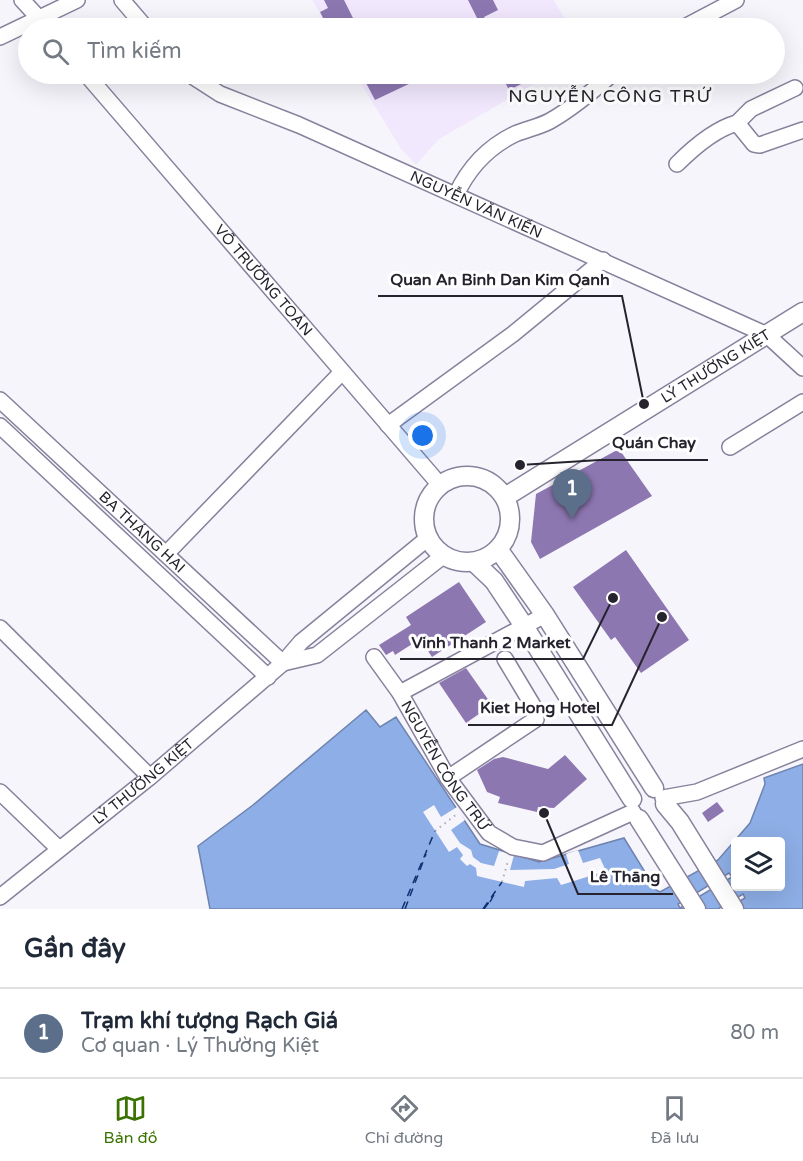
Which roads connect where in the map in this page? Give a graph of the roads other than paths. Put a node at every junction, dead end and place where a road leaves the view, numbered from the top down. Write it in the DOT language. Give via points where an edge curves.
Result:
graph roads {
  1 [pos="22,0"];
  2 [pos="77,0"];
  3 [pos="122,0"];
  4 [pos="736,0"];
  5 [pos="38,18"];
  6 [pos="52,18"];
  7 [pos="137,18"];
  8 [pos="703,18"];
  9 [pos="18,32"];
  10 [pos="0,37"];
  11 [pos="95,84"];
  12 [pos="204,84"];
  13 [pos="601,84"];
  14 [pos="795,88"];
  15 [pos="737,123"];
  16 [pos="803,130"];
  17 [pos="677,164"];
  18 [pos="456,195"];
  19 [pos="603,260"];
  20 [pos="803,312"];
  21 [pos="767,335"];
  22 [pos="803,368"];
  23 [pos="342,372"];
  24 [pos="0,400"];
  25 [pos="803,402"];
  26 [pos="18,417"];
  27 [pos="388,425"];
  28 [pos="2,428"];
  29 [pos="730,447"];
  30 [pos="440,485"];
  31 [pos="504,497"];
  32 [pos="428,538"];
  33 [pos="498,549"];
  34 [pos="166,554"];
  35 [pos="443,556"];
  36 [pos="474,562"];
  37 [pos="545,615"];
  38 [pos="524,626"];
  39 [pos="0,628"];
  40 [pos="374,657"];
  41 [pos="505,659"];
  42 [pos="283,663"];
  43 [pos="268,676"];
  44 [pos="400,693"];
  45 [pos="803,749"];
  46 [pos="150,777"];
  47 [pos="448,777"];
  48 [pos="0,792"];
  49 [pos="661,797"];
  50 [pos="635,810"];
  51 [pos="58,848"];
  52 [pos="0,897"];
  53 [pos="696,909"];
  54 [pos="734,909"];
  1 -- 5 [label="street"];
  2 -- 6 [label="street"];
  3 -- 7 [label="street"];
  4 -- 8 [label="street"];
  9 -- 10 [label="street"];
  11 -- 23 [label="street, VÕ TRƯỜNG TOẢN"];
  12 -- 18 [label="street, NGUYỄN VĂN KIẾN"];
  13 -- 18 [label="street" via="549,121 513,135 478,161 466,173"];
  14 -- 15 [label="street" via="751,109"];
  15 -- 16 [label="street" via="754,144 760,145"];
  15 -- 17 [label="street" via="712,135"];
  18 -- 19 [label="street, NGUYỄN VĂN KIẾN"];
  19 -- 21 [label="street, NGUYỄN VĂN KIẾN"];
  19 -- 27 [label="street" via="513,334"];
  20 -- 21 [label="main road, LÝ THƯỜNG KIỆT"];
  21 -- 22 [label="street, NGUYỄN VĂN KIẾN"];
  21 -- 31 [label="main road, LÝ THƯỜNG KIỆT"];
  23 -- 27 [label="street, VÕ TRƯỜNG TOẢN"];
  23 -- 34 [label="street"];
  24 -- 26 [label="street, BA THÁNG HAI"];
  25 -- 29 [label="street"];
  26 -- 28 [label="street"];
  26 -- 34 [label="street, BA THÁNG HAI"];
  27 -- 30 [label="street, VÕ TRƯỜNG TOẢN"];
  28 -- 43 [label="street, BA THÁNG HAI"];
  30 -- 31 [label="main road" via="453,478 482,478"];
  30 -- 32 [label="main road" via="424,510"];
  31 -- 33 [label="main road" via="510,524"];
  32 -- 35 [label="main road"];
  32 -- 42 [label="street, LÝ THƯỜNG KIỆT" via="301,642"];
  33 -- 36 [label="main road"];
  33 -- 37 [label="main road"];
  34 -- 42 [label="street, BA THÁNG HAI"];
  35 -- 36 [label="main road"];
  35 -- 42 [label="street" via="317,655"];
  36 -- 38 [label="main road" via="494,581"];
  37 -- 38 [label="street"];
  37 -- 49 [label="main road"];
  38 -- 44 [label="street"];
  38 -- 50 [label="main road"];
  39 -- 46 [label="street"];
  40 -- 44 [label="street, NGUYỄN CÔNG TRỨ"];
  41 -- 47 [label="street" via="535,709 536,719"];
  42 -- 43 [label="street, LÝ THƯỜNG KIỆT"];
  43 -- 46 [label="street, LÝ THƯỜNG KIỆT"];
  44 -- 47 [label="street, NGUYỄN CÔNG TRỨ"];
  45 -- 49 [label="street" via="697,792"];
  46 -- 51 [label="street, LÝ THƯỜNG KIỆT"];
  47 -- 50 [label="street, NGUYỄN CÔNG TRỨ" via="489,834 513,847 543,853"];
  48 -- 51 [label="street"];
  49 -- 50 [label="main road" via="640,790"];
  49 -- 50 [label="main road" via="658,818 648,822"];
  49 -- 54 [label="main road"];
  50 -- 53 [label="main road"];
  51 -- 52 [label="street, LÝ THƯỜNG KIỆT"];
}
